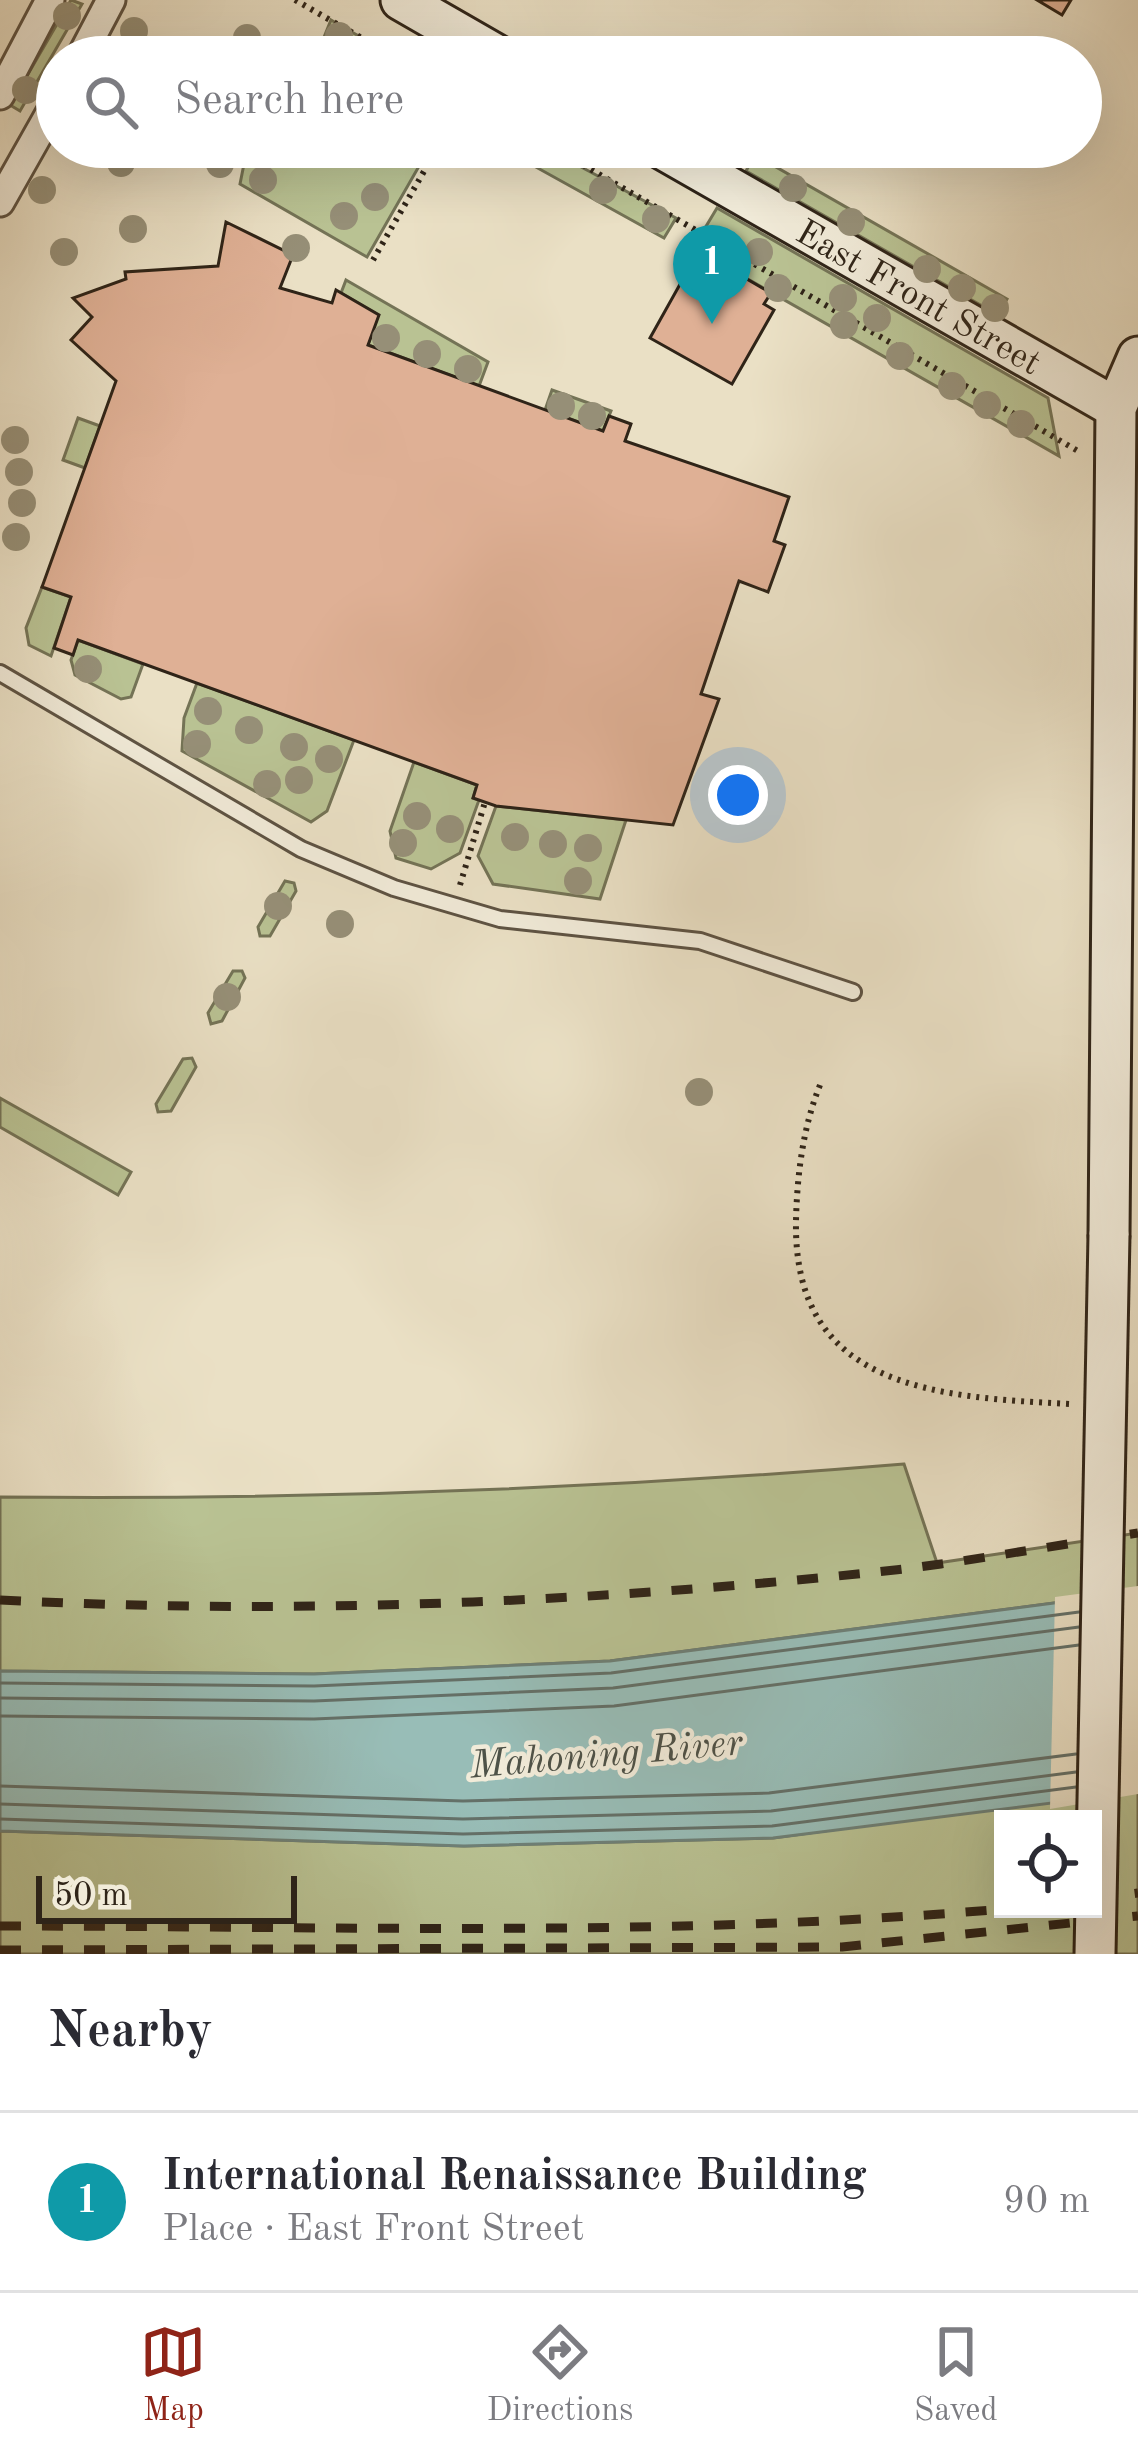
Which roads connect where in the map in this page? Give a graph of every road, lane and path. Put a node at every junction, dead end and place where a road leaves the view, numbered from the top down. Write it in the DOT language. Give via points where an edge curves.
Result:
graph roads {
  1 [pos="50,0"];
  2 [pos="111,0"];
  3 [pos="295,0"];
  4 [pos="401,0"];
  5 [pos="92,36"];
  6 [pos="358,36"];
  7 [pos="464,36"];
  8 [pos="0,95"];
  9 [pos="36,138"];
  10 [pos="426,168"];
  11 [pos="589,168"];
  12 [pos="696,168"];
  13 [pos="0,202"];
  14 [pos="374,260"];
  15 [pos="1138,357"];
  16 [pos="1116,408"];
  17 [pos="1053,434"];
  18 [pos="0,673"];
  19 [pos="485,802"];
  20 [pos="454,905"];
  21 [pos="853,992"];
  22 [pos="820,1085"];
  23 [pos="1074,1404"];
  24 [pos="1095,1954"];
  1 -- 8 [label="street"];
  2 -- 5 [label="street"];
  3 -- 6 [label="path"];
  4 -- 7 [label="main road"];
  9 -- 13 [label="street"];
  10 -- 14 [label="path"];
  11 -- 17 [label="path"];
  12 -- 16 [label="main road, East Front Street"];
  15 -- 16 [label="main road"];
  16 -- 24 [label="main road, bridge"];
  18 -- 20 [label="lane" via="301,849"];
  19 -- 20 [label="path"];
  20 -- 21 [label="lane" via="500,919 700,941"];
  22 -- 23 [label="path" via="796,1200 796,1252 810,1313 838,1347 892,1378 975,1396"];
}
